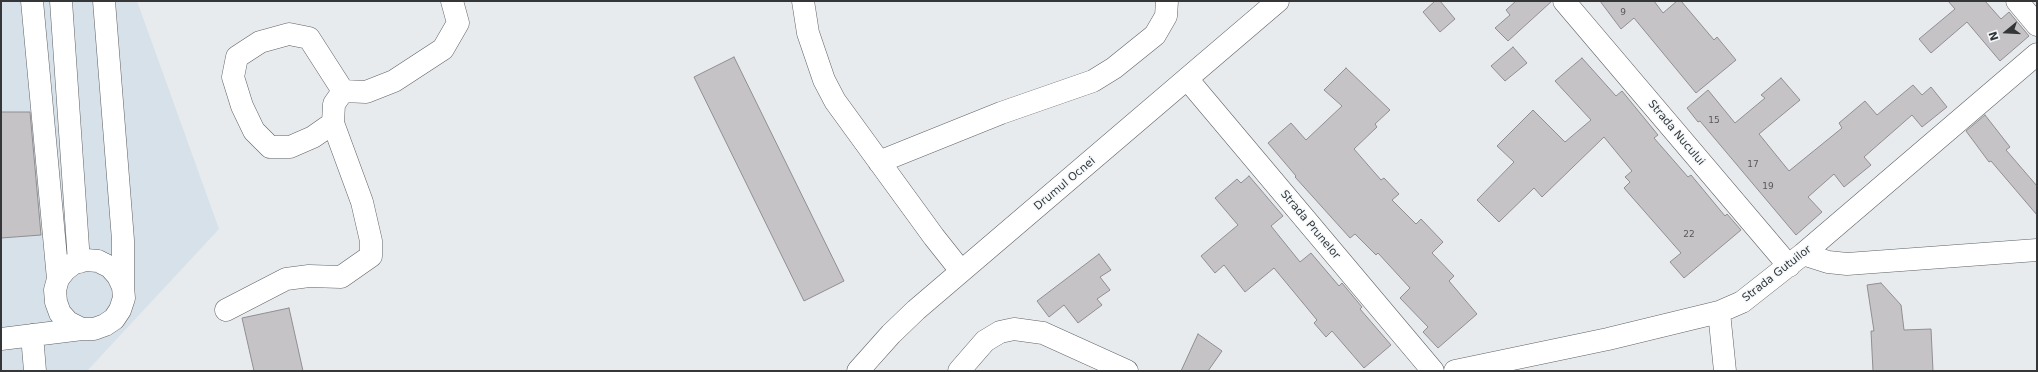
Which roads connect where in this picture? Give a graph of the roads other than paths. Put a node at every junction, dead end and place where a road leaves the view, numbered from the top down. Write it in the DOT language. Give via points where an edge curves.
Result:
graph roads {
  1 [pos="32,1"];
  2 [pos="61,1"];
  3 [pos="104,1"];
  4 [pos="452,1"];
  5 [pos="803,1"];
  6 [pos="1167,1"];
  7 [pos="1278,1"];
  8 [pos="1564,1"];
  9 [pos="2017,1"];
  10 [pos="2037,25"];
  11 [pos="2037,54"];
  12 [pos="1188,80"];
  13 [pos="343,91"];
  14 [pos="333,123"];
  15 [pos="879,162"];
  16 [pos="2037,250"];
  17 [pos="1796,260"];
  18 [pos="79,262"];
  19 [pos="961,272"];
  20 [pos="58,278"];
  21 [pos="123,287"];
  22 [pos="226,310"];
  23 [pos="1719,312"];
  24 [pos="82,329"];
  25 [pos="36,335"];
  26 [pos="1,339"];
  27 [pos="35,371"];
  28 [pos="858,371"];
  29 [pos="959,371"];
  30 [pos="1127,371"];
  31 [pos="1433,371"];
  32 [pos="1455,371"];
  33 [pos="1725,371"];
  1 -- 20 [label="street"];
  2 -- 18 [label="street"];
  3 -- 21 [label="street" via="124,240"];
  4 -- 13 [label="street" via="458,23 443,49 394,80 366,92"];
  5 -- 15 [label="street" via="808,33 824,80 835,101"];
  6 -- 15 [label="street" via="1166,16 1155,35 1114,68 1093,81 1000,113"];
  7 -- 12 [label="street, Drumul Ocnei"];
  8 -- 17 [label="street, Strada Nucului"];
  9 -- 10 [label="street"];
  11 -- 17 [label="street, Strada Gutuilor"];
  12 -- 19 [label="street, Drumul Ocnei"];
  12 -- 31 [label="street, Strada Prunelor"];
  13 -- 14 [label="street" via="334,104"];
  13 -- 14 [label="street" via="309,38 290,34 260,42 236,57 233,77 242,106 254,131 270,147 290,147"];
  14 -- 22 [label="street" via="362,202 372,256 341,277 309,276 286,279"];
  15 -- 19 [label="street"];
  16 -- 17 [label="street" via="1848,264"];
  17 -- 23 [label="street, Strada Gutuilor" via="1742,302"];
  18 -- 20 [label="street" via="65,270"];
  18 -- 21 [label="street" via="98,261 110,267"];
  19 -- 28 [label="street, Drumul Ocnei" via="891,334"];
  20 -- 24 [label="street" via="55,290 60,313 68,322"];
  21 -- 24 [label="street" via="124,298 114,320 94,329"];
  23 -- 32 [label="street, Strada Gutuilor" via="1608,339"];
  23 -- 33 [label="street"];
  24 -- 25 [label="street"];
  25 -- 26 [label="street"];
  25 -- 27 [label="street"];
  29 -- 30 [label="street" via="985,341 1000,332 1014,329 1043,333"];
}
